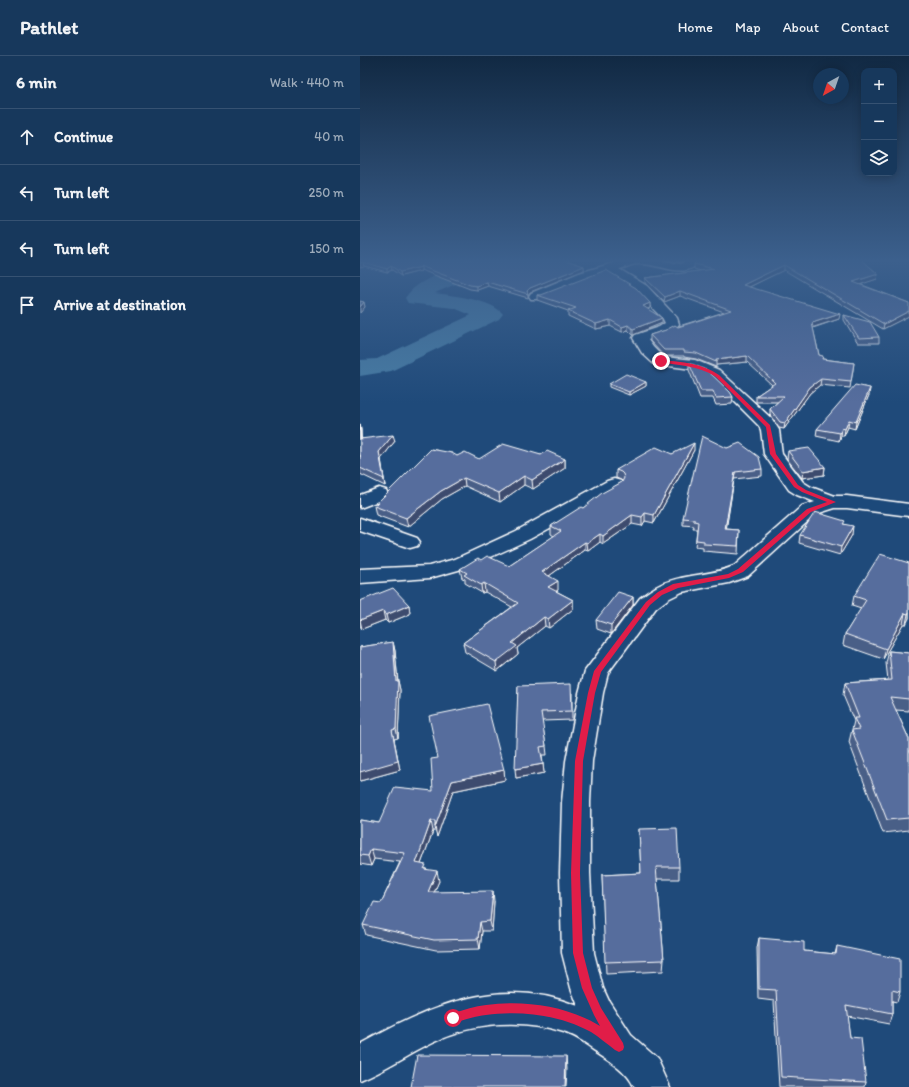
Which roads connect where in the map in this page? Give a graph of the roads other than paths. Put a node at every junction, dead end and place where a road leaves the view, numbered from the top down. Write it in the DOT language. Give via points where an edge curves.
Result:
graph roads {
  1 [pos="659,307"];
  2 [pos="614,485"];
  3 [pos="379,494"];
  4 [pos="360,502"];
  5 [pos="833,502"];
  6 [pos="909,510"];
  7 [pos="360,524"];
  8 [pos="410,542"];
  9 [pos="360,576"];
  10 [pos="619,1047"];
  11 [pos="360,1063"];
  12 [pos="652,1087"];
  1 -- 5 [label="street" via="672,324 666,329 640,338 652,355 659,361 702,367 718,376 769,426 773,454 796,486"];
  2 -- 9 [label="street" via="523,535 462,562 430,572"];
  3 -- 4 [label="street"];
  5 -- 6 [label="street"];
  5 -- 10 [label="street" via="809,510 741,571 729,576 676,586 660,594 648,603 597,671 579,761 575,873 578,953 587,988 597,1012"];
  7 -- 8 [label="street"];
  10 -- 11 [label="street" via="595,1029 548,1011 518,1008 485,1010 422,1029"];
  10 -- 12 [label="street" via="646,1071"];
}
